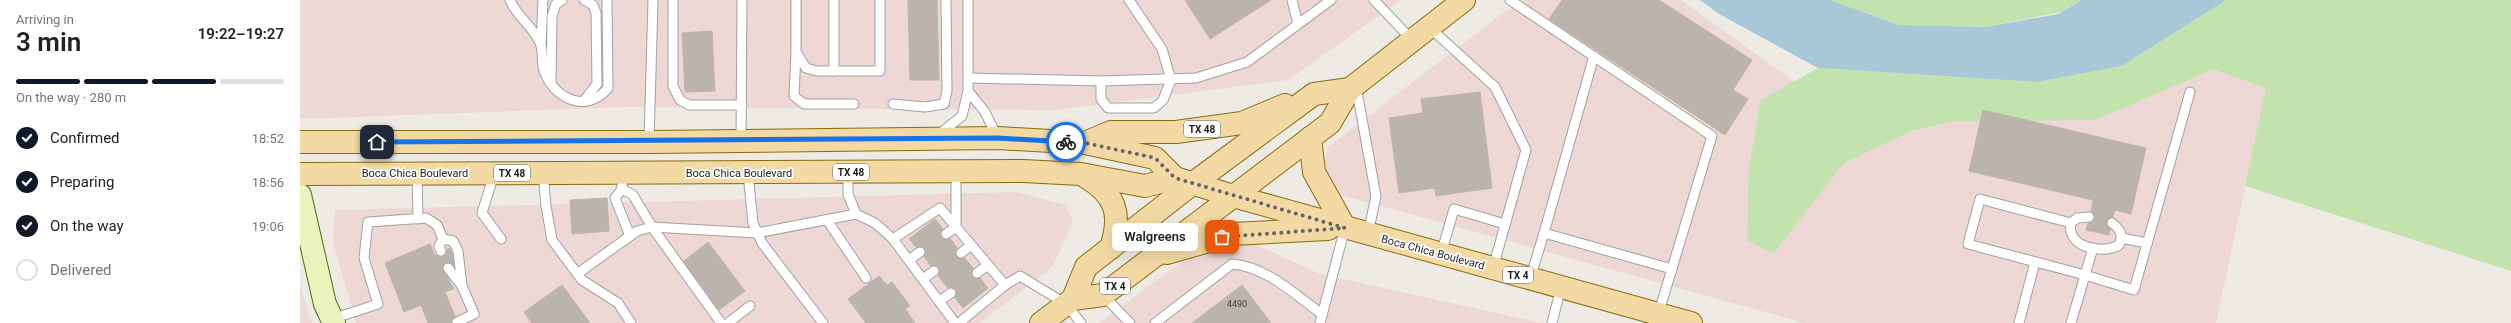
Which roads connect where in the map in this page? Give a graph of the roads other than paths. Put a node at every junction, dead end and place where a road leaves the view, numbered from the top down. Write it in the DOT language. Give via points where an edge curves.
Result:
graph roads {
  1 [pos="510,0"];
  2 [pos="542,0"];
  3 [pos="562,0"];
  4 [pos="584,0"];
  5 [pos="608,0"];
  6 [pos="652,0"];
  7 [pos="673,0"];
  8 [pos="742,0"];
  9 [pos="796,0"];
  10 [pos="834,0"];
  11 [pos="880,0"];
  12 [pos="946,0"];
  13 [pos="968,0"];
  14 [pos="1129,0"];
  15 [pos="1292,0"];
  16 [pos="1331,0"];
  17 [pos="1374,0"];
  18 [pos="1464,0"];
  19 [pos="1510,0"];
  20 [pos="1298,24"];
  21 [pos="1430,27"];
  22 [pos="1412,40"];
  23 [pos="541,44"];
  24 [pos="796,52"];
  25 [pos="1594,56"];
  26 [pos="834,71"];
  27 [pos="968,78"];
  28 [pos="1172,80"];
  29 [pos="1100,81"];
  30 [pos="551,83"];
  31 [pos="1353,86"];
  32 [pos="968,91"];
  33 [pos="2190,92"];
  34 [pos="1314,94"];
  35 [pos="584,101"];
  36 [pos="854,104"];
  37 [pos="893,104"];
  38 [pos="742,105"];
  39 [pos="998,138"];
  40 [pos="1310,138"];
  41 [pos="932,140"];
  42 [pos="741,141"];
  43 [pos="300,142"];
  44 [pos="649,142"];
  45 [pos="1085,143"];
  46 [pos="848,172"];
  47 [pos="956,172"];
  48 [pos="417,173"];
  49 [pos="494,173"];
  50 [pos="543,173"];
  51 [pos="748,173"];
  52 [pos="300,174"];
  53 [pos="1081,174"];
  54 [pos="622,181"];
  55 [pos="1184,181"];
  56 [pos="300,195"];
  57 [pos="1233,196"];
  58 [pos="856,214"];
  59 [pos="2089,218"];
  60 [pos="418,219"];
  61 [pos="827,220"];
  62 [pos="2071,222"];
  63 [pos="303,223"];
  64 [pos="2112,223"];
  65 [pos="1505,224"];
  66 [pos="956,227"];
  67 [pos="652,228"];
  68 [pos="1345,228"];
  69 [pos="757,233"];
  70 [pos="1544,233"];
  71 [pos="946,234"];
  72 [pos="1368,234"];
  73 [pos="630,236"];
  74 [pos="443,238"];
  75 [pos="892,238"];
  76 [pos="2121,238"];
  77 [pos="501,239"];
  78 [pos="2147,243"];
  79 [pos="971,246"];
  80 [pos="1112,248"];
  81 [pos="2093,248"];
  82 [pos="441,251"];
  83 [pos="920,252"];
  84 [pos="961,253"];
  85 [pos="1441,254"];
  86 [pos="1150,259"];
  87 [pos="908,260"];
  88 [pos="2035,262"];
  89 [pos="988,265"];
  90 [pos="448,268"];
  91 [pos="1493,268"];
  92 [pos="1672,269"];
  93 [pos="934,271"];
  94 [pos="976,273"];
  95 [pos="578,274"];
  96 [pos="2085,276"];
  97 [pos="866,278"];
  98 [pos="923,279"];
  99 [pos="1530,279"];
  100 [pos="1005,285"];
  101 [pos="462,286"];
  102 [pos="1561,287"];
  103 [pos="952,293"];
  104 [pos="1104,295"];
  105 [pos="939,301"];
  106 [pos="1069,302"];
  107 [pos="750,306"];
  108 [pos="1657,318"];
  109 [pos="1321,319"];
  110 [pos="333,321"];
  111 [pos="457,322"];
  112 [pos="631,323"];
  113 [pos="720,323"];
  114 [pos="728,323"];
  115 [pos="823,323"];
  116 [pos="955,323"];
  117 [pos="959,323"];
  118 [pos="1041,323"];
  119 [pos="1081,323"];
  120 [pos="1130,323"];
  121 [pos="1155,323"];
  122 [pos="1552,323"];
  123 [pos="1691,323"];
  124 [pos="2019,323"];
  125 [pos="2071,323"];
  1 -- 23 [label="lane"];
  2 -- 23 [label="lane"];
  3 -- 30 [label="lane" via="556,4 552,16"];
  4 -- 35 [label="lane" via="593,5 596,13 597,84"];
  5 -- 35 [label="lane" via="608,88 603,95"];
  6 -- 44 [label="lane"];
  7 -- 38 [label="lane" via="673,86 680,100 689,105"];
  8 -- 38 [label="lane"];
  9 -- 24 [label="lane"];
  10 -- 26 [label="lane"];
  11 -- 26 [label="lane" via="880,71"];
  12 -- 37 [label="lane" via="947,91 944,104 925,107"];
  13 -- 27 [label="lane"];
  14 -- 28 [label="lane" via="1162,49"];
  15 -- 20 [label="lane"];
  16 -- 20 [label="lane"];
  17 -- 22 [label="lane"];
  18 -- 21 [label="main road"];
  19 -- 25 [label="lane"];
  20 -- 28 [label="lane" via="1247,62 1196,78"];
  21 -- 22 [label="main road"];
  21 -- 65 [label="lane" via="1495,87 1526,150"];
  22 -- 31 [label="main road"];
  23 -- 30 [label="lane" via="542,63"];
  24 -- 26 [label="lane" via="806,68"];
  24 -- 36 [label="lane" via="794,96 804,104"];
  25 -- 70 [label="lane"];
  25 -- 92 [label="lane" via="1712,136"];
  27 -- 29 [label="lane"];
  27 -- 32 [label="lane"];
  28 -- 29 [label="lane"];
  28 -- 29 [label="lane" via="1163,100 1154,108 1124,109 1108,108 1101,99"];
  30 -- 35 [label="lane" via="564,98"];
  31 -- 34 [label="main road, TX 48"];
  31 -- 40 [label="main road" via="1330,123"];
  31 -- 72 [label="lane" via="1376,196"];
  32 -- 39 [label="lane" via="985,112"];
  32 -- 41 [label="lane" via="962,116"];
  33 -- 78 [label="lane"];
  34 -- 45 [label="main road, TX 48" via="1242,123 1176,132 1111,132"];
  34 -- 55 [label="main road"];
  38 -- 42 [label="lane"];
  39 -- 41 [label="main road, Boca Chica Boulevard / TX 48"];
  39 -- 45 [label="main road, Boca Chica Boulevard / TX 48"];
  40 -- 57 [label="main road"];
  40 -- 68 [label="main road" via="1314,172"];
  41 -- 42 [label="main road, Boca Chica Boulevard / TX 48"];
  42 -- 44 [label="main road, Boca Chica Boulevard / TX 48"];
  43 -- 44 [label="main road, Boca Chica Boulevard / TX 48"];
  45 -- 55 [label="main road, Boca Chica Boulevard / TX 48" via="1155,158"];
  46 -- 47 [label="main road, Boca Chica Boulevard / TX 48"];
  46 -- 51 [label="main road, Boca Chica Boulevard / TX 48"];
  46 -- 58 [label="lane" via="848,194"];
  47 -- 53 [label="main road, Boca Chica Boulevard / TX 48"];
  47 -- 66 [label="lane"];
  48 -- 49 [label="main road, Boca Chica Boulevard / TX 48"];
  48 -- 52 [label="main road, Boca Chica Boulevard / TX 48"];
  48 -- 60 [label="lane"];
  49 -- 50 [label="main road, Boca Chica Boulevard / TX 48"];
  49 -- 77 [label="lane" via="482,213"];
  50 -- 54 [label="main road, Boca Chica Boulevard / TX 48"];
  50 -- 95 [label="lane" via="552,240"];
  51 -- 54 [label="main road, Boca Chica Boulevard / TX 48"];
  51 -- 69 [label="lane" via="748,196"];
  53 -- 55 [label="main road, Boca Chica Boulevard / TX 48" via="1145,186"];
  53 -- 80 [label="main road" via="1103,187 1113,202 1117,231"];
  54 -- 67 [label="lane"];
  54 -- 73 [label="lane" via="615,198"];
  55 -- 57 [label="main road, Boca Chica Boulevard / TX 4"];
  55 -- 80 [label="main road"];
  56 -- 63 [label="street"];
  57 -- 68 [label="main road, Boca Chica Boulevard / TX 4"];
  57 -- 86 [label="main road"];
  58 -- 61 [label="lane"];
  58 -- 75 [label="lane" via="875,223"];
  59 -- 62 [label="lane" via="2077,218"];
  60 -- 74 [label="lane" via="426,218 437,225"];
  60 -- 110 [label="lane" via="368,222 364,258 378,304"];
  61 -- 69 [label="lane"];
  61 -- 97 [label="lane"];
  62 -- 81 [label="lane" via="2069,230 2074,238 2083,245"];
  62 -- 88 [label="lane" via="1980,199 1968,244"];
  63 -- 110 [label="street" via="325,304"];
  64 -- 76 [label="lane" via="2118,228"];
  65 -- 85 [label="lane" via="1454,209"];
  65 -- 91 [label="lane"];
  66 -- 71 [label="lane"];
  66 -- 75 [label="lane" via="940,208"];
  66 -- 79 [label="lane"];
  67 -- 69 [label="lane"];
  67 -- 73 [label="lane" via="637,231"];
  67 -- 113 [label="lane"];
  68 -- 72 [label="main road, Boca Chica Boulevard / TX 4"];
  68 -- 86 [label="main road, TX 4" via="1232,234"];
  68 -- 109 [label="lane"];
  69 -- 115 [label="lane"];
  70 -- 92 [label="lane"];
  70 -- 99 [label="lane"];
  72 -- 85 [label="main road, Boca Chica Boulevard / TX 4"];
  73 -- 95 [label="lane"];
  74 -- 82 [label="lane" via="439,246"];
  74 -- 101 [label="lane" via="453,241 458,251"];
  75 -- 87 [label="lane"];
  76 -- 78 [label="lane"];
  76 -- 81 [label="lane" via="2119,245 2114,248"];
  78 -- 96 [label="lane" via="2134,290"];
  79 -- 84 [label="lane"];
  79 -- 89 [label="lane"];
  80 -- 106 [label="main road" via="1086,267"];
  81 -- 96 [label="lane"];
  83 -- 87 [label="lane"];
  85 -- 91 [label="main road, Boca Chica Boulevard / TX 4"];
  86 -- 104 [label="main road, TX 4"];
  87 -- 98 [label="lane"];
  88 -- 96 [label="lane"];
  88 -- 124 [label="lane"];
  89 -- 94 [label="lane"];
  89 -- 100 [label="lane"];
  90 -- 101 [label="lane"];
  91 -- 99 [label="main road, Boca Chica Boulevard / TX 4"];
  92 -- 108 [label="lane"];
  93 -- 98 [label="lane"];
  95 -- 112 [label="lane" via="582,280 618,303"];
  96 -- 125 [label="lane"];
  98 -- 105 [label="lane"];
  99 -- 102 [label="main road, Boca Chica Boulevard / TX 4"];
  100 -- 106 [label="lane" via="1020,276"];
  100 -- 117 [label="lane"];
  101 -- 111 [label="lane" via="474,314"];
  102 -- 108 [label="main road, Boca Chica Boulevard / TX 4"];
  102 -- 122 [label="lane"];
  103 -- 105 [label="lane"];
  104 -- 106 [label="main road, TX 4"];
  104 -- 120 [label="lane"];
  105 -- 116 [label="lane"];
  106 -- 118 [label="main road, TX 4"];
  106 -- 119 [label="lane"];
  107 -- 114 [label="lane"];
  108 -- 123 [label="main road, Boca Chica Boulevard / TX 4"];
  109 -- 121 [label="lane" via="1263,272 1249,265 1232,264"];
}
